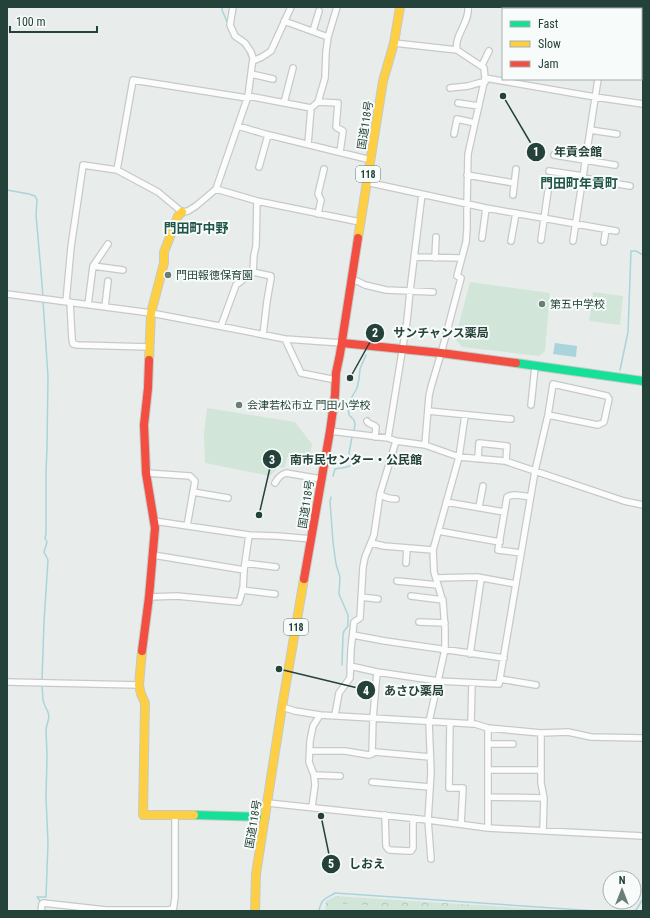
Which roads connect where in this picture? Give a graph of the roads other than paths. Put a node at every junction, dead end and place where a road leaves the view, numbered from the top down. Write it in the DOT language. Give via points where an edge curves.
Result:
graph roads {
  1 [pos="233,7"];
  2 [pos="291,7"];
  3 [pos="337,7"];
  4 [pos="400,7"];
  5 [pos="468,7"];
  6 [pos="319,11"];
  7 [pos="284,21"];
  8 [pos="313,31"];
  9 [pos="328,37"];
  10 [pos="394,43"];
  11 [pos="457,50"];
  12 [pos="489,51"];
  13 [pos="253,61"];
  14 [pos="482,66"];
  15 [pos="293,68"];
  16 [pos="251,74"];
  17 [pos="273,79"];
  18 [pos="485,80"];
  19 [pos="598,80"];
  20 [pos="450,88"];
  21 [pos="247,97"];
  22 [pos="595,97"];
  23 [pos="318,102"];
  24 [pos="284,103"];
  25 [pos="458,103"];
  26 [pos="643,104"];
  27 [pos="479,106"];
  28 [pos="311,108"];
  29 [pos="475,123"];
  30 [pos="238,126"];
  31 [pos="590,130"];
  32 [pos="454,134"];
  33 [pos="617,134"];
  34 [pos="268,135"];
  35 [pos="308,144"];
  36 [pos="340,152"];
  37 [pos="554,155"];
  38 [pos="370,160"];
  39 [pos="586,160"];
  40 [pos="615,165"];
  41 [pos="259,167"];
  42 [pos="324,169"];
  43 [pos="516,169"];
  44 [pos="117,170"];
  45 [pos="549,170"];
  46 [pos="467,175"];
  47 [pos="583,177"];
  48 [pos="366,182"];
  49 [pos="514,183"];
  50 [pos="630,186"];
  51 [pos="216,189"];
  52 [pos="548,191"];
  53 [pos="422,194"];
  54 [pos="513,194"];
  55 [pos="256,201"];
  56 [pos="466,204"];
  57 [pos="486,208"];
  58 [pos="182,212"];
  59 [pos="318,214"];
  60 [pos="516,214"];
  61 [pos="544,218"];
  62 [pos="360,222"];
  63 [pos="576,224"];
  64 [pos="606,229"];
  65 [pos="616,230"];
  66 [pos="436,236"];
  67 [pos="482,238"];
  68 [pos="541,240"];
  69 [pos="511,241"];
  70 [pos="573,241"];
  71 [pos="604,242"];
  72 [pos="108,244"];
  73 [pos="414,257"];
  74 [pos="435,258"];
  75 [pos="461,258"];
  76 [pos="93,266"];
  77 [pos="124,270"];
  78 [pos="253,272"];
  79 [pos="351,280"];
  80 [pos="108,281"];
  81 [pos="410,291"];
  82 [pos="433,292"];
  83 [pos="7,294"];
  84 [pos="68,302"];
  85 [pos="88,305"];
  86 [pos="105,307"];
  87 [pos="151,314"];
  88 [pos="221,326"];
  89 [pos="263,335"];
  90 [pos="285,339"];
  91 [pos="342,343"];
  92 [pos="149,347"];
  93 [pos="403,350"];
  94 [pos="441,353"];
  95 [pos="535,367"];
  96 [pos="336,380"];
  97 [pos="643,380"];
  98 [pos="531,405"];
  99 [pos="428,411"];
  100 [pos="465,415"];
  101 [pos="548,415"];
  102 [pos="511,420"];
  103 [pos="367,421"];
  104 [pos="330,431"];
  105 [pos="375,437"];
  106 [pos="388,438"];
  107 [pos="396,442"];
  108 [pos="425,444"];
  109 [pos="459,457"];
  110 [pos="478,459"];
  111 [pos="506,461"];
  112 [pos="535,471"];
  113 [pos="146,474"];
  114 [pos="321,479"];
  115 [pos="275,483"];
  116 [pos="483,486"];
  117 [pos="193,492"];
  118 [pos="380,494"];
  119 [pos="530,497"];
  120 [pos="228,498"];
  121 [pos="396,498"];
  122 [pos="446,502"];
  123 [pos="643,505"];
  124 [pos="479,507"];
  125 [pos="504,512"];
  126 [pos="154,521"];
  127 [pos="187,526"];
  128 [pos="438,531"];
  129 [pos="249,536"];
  130 [pos="312,539"];
  131 [pos="371,542"];
  132 [pos="500,542"];
  133 [pos="407,548"];
  134 [pos="433,550"];
  135 [pos="521,553"];
  136 [pos="153,556"];
  137 [pos="245,563"];
  138 [pos="406,563"];
  139 [pos="276,567"];
  140 [pos="244,570"];
  141 [pos="436,578"];
  142 [pos="481,578"];
  143 [pos="397,581"];
  144 [pos="516,584"];
  145 [pos="438,585"];
  146 [pos="242,590"];
  147 [pos="275,594"];
  148 [pos="411,596"];
  149 [pos="149,597"];
  150 [pos="361,597"];
  151 [pos="378,599"];
  152 [pos="442,600"];
  153 [pos="419,622"];
  154 [pos="444,623"];
  155 [pos="353,635"];
  156 [pos="445,649"];
  157 [pos="470,654"];
  158 [pos="504,658"];
  159 [pos="350,666"];
  160 [pos="377,672"];
  161 [pos="500,679"];
  162 [pos="438,681"];
  163 [pos="7,682"];
  164 [pos="472,683"];
  165 [pos="139,685"];
  166 [pos="536,685"];
  167 [pos="282,707"];
  168 [pos="320,715"];
  169 [pos="335,715"];
  170 [pos="373,718"];
  171 [pos="429,722"];
  172 [pos="450,723"];
  173 [pos="471,724"];
  174 [pos="488,728"];
  175 [pos="541,733"];
  176 [pos="643,738"];
  177 [pos="488,744"];
  178 [pos="513,744"];
  179 [pos="310,751"];
  180 [pos="372,754"];
  181 [pos="430,757"];
  182 [pos="488,770"];
  183 [pos="541,770"];
  184 [pos="314,775"];
  185 [pos="340,776"];
  186 [pos="372,782"];
  187 [pos="430,787"];
  188 [pos="488,797"];
  189 [pos="544,798"];
  190 [pos="268,804"];
  191 [pos="312,807"];
  192 [pos="175,815"];
  193 [pos="385,815"];
  194 [pos="265,817"];
  195 [pos="413,818"];
  196 [pos="428,820"];
  197 [pos="461,824"];
  198 [pos="488,828"];
  199 [pos="543,830"];
  200 [pos="643,836"];
  201 [pos="431,860"];
  202 [pos="173,910"];
  203 [pos="41,911"];
  204 [pos="255,911"];
  1 -- 13 [label="street" via="230,25 235,36 245,43 251,52"];
  2 -- 7 [label="street"];
  3 -- 9 [label="street"];
  4 -- 10 [label="main road, 国道118号 / 118"];
  5 -- 11 [label="street" via="458,36"];
  6 -- 8 [label="street"];
  7 -- 8 [label="street"];
  7 -- 13 [label="street" via="271,51"];
  8 -- 9 [label="street"];
  9 -- 23 [label="street" via="325,78"];
  10 -- 11 [label="street"];
  10 -- 38 [label="main road, 国道118号 / 118" via="385,72"];
  11 -- 14 [label="street"];
  12 -- 14 [label="street"];
  13 -- 16 [label="street"];
  14 -- 18 [label="street"];
  15 -- 24 [label="street"];
  16 -- 17 [label="street"];
  16 -- 21 [label="street"];
  18 -- 20 [label="street" via="468,86"];
  18 -- 22 [label="street"];
  18 -- 27 [label="street"];
  19 -- 22 [label="street"];
  21 -- 24 [label="street"];
  21 -- 30 [label="street"];
  21 -- 44 [label="street" via="133,80"];
  22 -- 26 [label="street"];
  22 -- 31 [label="street"];
  23 -- 28 [label="street"];
  23 -- 36 [label="street" via="338,103 336,127 344,131"];
  24 -- 28 [label="street"];
  25 -- 27 [label="street"];
  27 -- 29 [label="street"];
  28 -- 35 [label="street"];
  29 -- 32 [label="street" via="457,119"];
  29 -- 46 [label="street" via="468,154"];
  30 -- 34 [label="street"];
  30 -- 51 [label="street"];
  31 -- 33 [label="street"];
  31 -- 39 [label="street"];
  34 -- 35 [label="street"];
  34 -- 41 [label="street"];
  35 -- 36 [label="street"];
  36 -- 38 [label="street"];
  37 -- 39 [label="street"];
  38 -- 48 [label="main road, 国道118号 / 118"];
  39 -- 40 [label="street"];
  39 -- 47 [label="street"];
  42 -- 59 [label="street" via="318,194 321,200"];
  43 -- 49 [label="street"];
  44 -- 58 [label="street" via="158,192"];
  44 -- 84 [label="street" via="83,165 71,247"];
  45 -- 47 [label="street"];
  46 -- 49 [label="street"];
  46 -- 56 [label="street"];
  47 -- 50 [label="street"];
  47 -- 63 [label="street"];
  48 -- 53 [label="street"];
  48 -- 62 [label="main road, 国道118号 / 118"];
  49 -- 54 [label="street"];
  51 -- 55 [label="street"];
  51 -- 58 [label="street" via="196,206"];
  52 -- 61 [label="street"];
  53 -- 56 [label="street"];
  53 -- 73 [label="street"];
  55 -- 59 [label="street"];
  55 -- 78 [label="street"];
  56 -- 57 [label="street"];
  56 -- 75 [label="street" via="466,242"];
  57 -- 60 [label="street"];
  57 -- 67 [label="street"];
  58 -- 87 [label="main road" via="178,216 164,252 164,263"];
  59 -- 62 [label="street"];
  60 -- 61 [label="street"];
  60 -- 69 [label="street"];
  61 -- 63 [label="street"];
  61 -- 68 [label="street"];
  62 -- 79 [label="main road, 国道118号 / 118"];
  63 -- 64 [label="street"];
  63 -- 70 [label="street"];
  64 -- 65 [label="street"];
  64 -- 71 [label="street"];
  66 -- 74 [label="street"];
  72 -- 76 [label="street"];
  73 -- 74 [label="street"];
  73 -- 81 [label="street"];
  74 -- 75 [label="street"];
  75 -- 94 [label="street" via="457,276 461,278"];
  76 -- 77 [label="street"];
  76 -- 85 [label="street"];
  78 -- 88 [label="street" via="237,283"];
  78 -- 89 [label="street" via="271,276"];
  79 -- 81 [label="street" via="386,290"];
  79 -- 91 [label="main road, 国道118号 / 118"];
  80 -- 86 [label="street"];
  81 -- 82 [label="street"];
  81 -- 93 [label="street"];
  83 -- 84 [label="street"];
  84 -- 85 [label="street"];
  84 -- 92 [label="street" via="73,344"];
  85 -- 86 [label="street"];
  86 -- 87 [label="street"];
  87 -- 88 [label="street"];
  87 -- 92 [label="main road"];
  88 -- 89 [label="street"];
  89 -- 90 [label="street"];
  90 -- 91 [label="street"];
  90 -- 96 [label="street" via="301,373"];
  91 -- 93 [label="main road"];
  91 -- 96 [label="main road, 国道118号 / 118"];
  92 -- 113 [label="main road" via="148,388 144,413"];
  93 -- 94 [label="main road"];
  93 -- 106 [label="street"];
  94 -- 95 [label="main road"];
  94 -- 99 [label="street" via="431,387"];
  95 -- 97 [label="main road"];
  95 -- 98 [label="street"];
  96 -- 104 [label="main road, 国道118号 / 118"];
  99 -- 100 [label="street"];
  99 -- 108 [label="street"];
  100 -- 102 [label="street"];
  100 -- 109 [label="street"];
  101 -- 101 [label="street" via="553,384 607,396 609,399 604,422 598,425"];
  101 -- 112 [label="street"];
  103 -- 105 [label="street" via="376,427"];
  104 -- 105 [label="street"];
  104 -- 114 [label="main road, 国道118号 / 118"];
  105 -- 106 [label="street"];
  106 -- 107 [label="street"];
  107 -- 108 [label="street"];
  107 -- 118 [label="street"];
  108 -- 109 [label="street"];
  109 -- 110 [label="street"];
  109 -- 122 [label="street"];
  110 -- 111 [label="street"];
  110 -- 111 [label="street" via="479,444 507,446"];
  111 -- 112 [label="street"];
  112 -- 119 [label="street"];
  112 -- 123 [label="street"];
  113 -- 117 [label="street" via="190,476 195,481"];
  113 -- 126 [label="main road"];
  114 -- 115 [label="street" via="286,473 278,477"];
  114 -- 130 [label="main road, 国道118号 / 118"];
  116 -- 124 [label="street"];
  117 -- 120 [label="street"];
  117 -- 127 [label="street"];
  118 -- 121 [label="street"];
  118 -- 131 [label="street"];
  119 -- 125 [label="street" via="508,495"];
  119 -- 135 [label="street"];
  122 -- 124 [label="street"];
  122 -- 128 [label="street"];
  124 -- 125 [label="street"];
  125 -- 132 [label="street"];
  126 -- 127 [label="street"];
  126 -- 136 [label="main road"];
  127 -- 129 [label="street"];
  128 -- 132 [label="street"];
  128 -- 134 [label="street"];
  129 -- 130 [label="street"];
  129 -- 137 [label="street"];
  130 -- 167 [label="main road, 国道118号 / 118"];
  131 -- 133 [label="street"];
  131 -- 150 [label="street" via="364,557"];
  132 -- 135 [label="street" via="498,550"];
  133 -- 134 [label="street"];
  133 -- 138 [label="street"];
  134 -- 141 [label="street"];
  135 -- 144 [label="street"];
  136 -- 140 [label="street"];
  136 -- 149 [label="main road"];
  137 -- 139 [label="street"];
  137 -- 140 [label="street"];
  140 -- 146 [label="street"];
  141 -- 142 [label="street"];
  141 -- 145 [label="street"];
  142 -- 144 [label="street"];
  142 -- 157 [label="street"];
  143 -- 145 [label="street"];
  144 -- 158 [label="street"];
  145 -- 152 [label="street"];
  146 -- 147 [label="street"];
  146 -- 149 [label="street" via="239,602 177,596"];
  148 -- 152 [label="street"];
  149 -- 165 [label="main road"];
  150 -- 151 [label="street"];
  150 -- 155 [label="street" via="360,618 354,622"];
  152 -- 154 [label="street"];
  153 -- 154 [label="street"];
  154 -- 156 [label="street"];
  155 -- 156 [label="street"];
  155 -- 159 [label="street"];
  156 -- 157 [label="street"];
  156 -- 162 [label="street"];
  157 -- 158 [label="street"];
  158 -- 161 [label="street"];
  159 -- 160 [label="street"];
  159 -- 169 [label="street" via="350,678 339,693"];
  160 -- 162 [label="street"];
  160 -- 170 [label="street"];
  161 -- 164 [label="street" via="499,684"];
  161 -- 166 [label="street"];
  162 -- 164 [label="street"];
  162 -- 171 [label="street"];
  163 -- 165 [label="street"];
  164 -- 173 [label="street"];
  165 -- 192 [label="main road" via="145,703 143,815"];
  167 -- 168 [label="street"];
  167 -- 190 [label="main road, 国道118号 / 118"];
  168 -- 169 [label="street"];
  168 -- 179 [label="street" via="313,726"];
  169 -- 170 [label="street"];
  170 -- 171 [label="street"];
  170 -- 180 [label="street"];
  171 -- 172 [label="street"];
  171 -- 181 [label="street"];
  172 -- 173 [label="street"];
  172 -- 197 [label="street" via="449,788 463,788"];
  173 -- 174 [label="street"];
  174 -- 175 [label="street"];
  174 -- 177 [label="street"];
  175 -- 176 [label="street" via="568,732 591,737"];
  175 -- 183 [label="street"];
  177 -- 178 [label="street"];
  177 -- 182 [label="street"];
  179 -- 180 [label="street"];
  179 -- 184 [label="street"];
  180 -- 181 [label="street" via="375,752"];
  181 -- 187 [label="street"];
  182 -- 183 [label="street"];
  182 -- 188 [label="street"];
  183 -- 189 [label="street" via="540,783"];
  184 -- 185 [label="street"];
  184 -- 191 [label="street"];
  186 -- 187 [label="street"];
  187 -- 196 [label="street"];
  188 -- 189 [label="street"];
  188 -- 198 [label="street"];
  189 -- 199 [label="street"];
  190 -- 191 [label="street"];
  190 -- 194 [label="main road, 国道118号 / 118"];
  191 -- 193 [label="street"];
  192 -- 194 [label="main road"];
  192 -- 202 [label="street"];
  193 -- 195 [label="street"];
  193 -- 195 [label="street" via="386,846 390,850 411,851"];
  194 -- 204 [label="main road, 国道118号 / 118" via="256,874"];
  195 -- 196 [label="street"];
  196 -- 197 [label="street"];
  196 -- 201 [label="street"];
  197 -- 198 [label="street"];
  198 -- 199 [label="street"];
  199 -- 200 [label="street"];
  202 -- 203 [label="street" via="106,910 43,903"];
}
